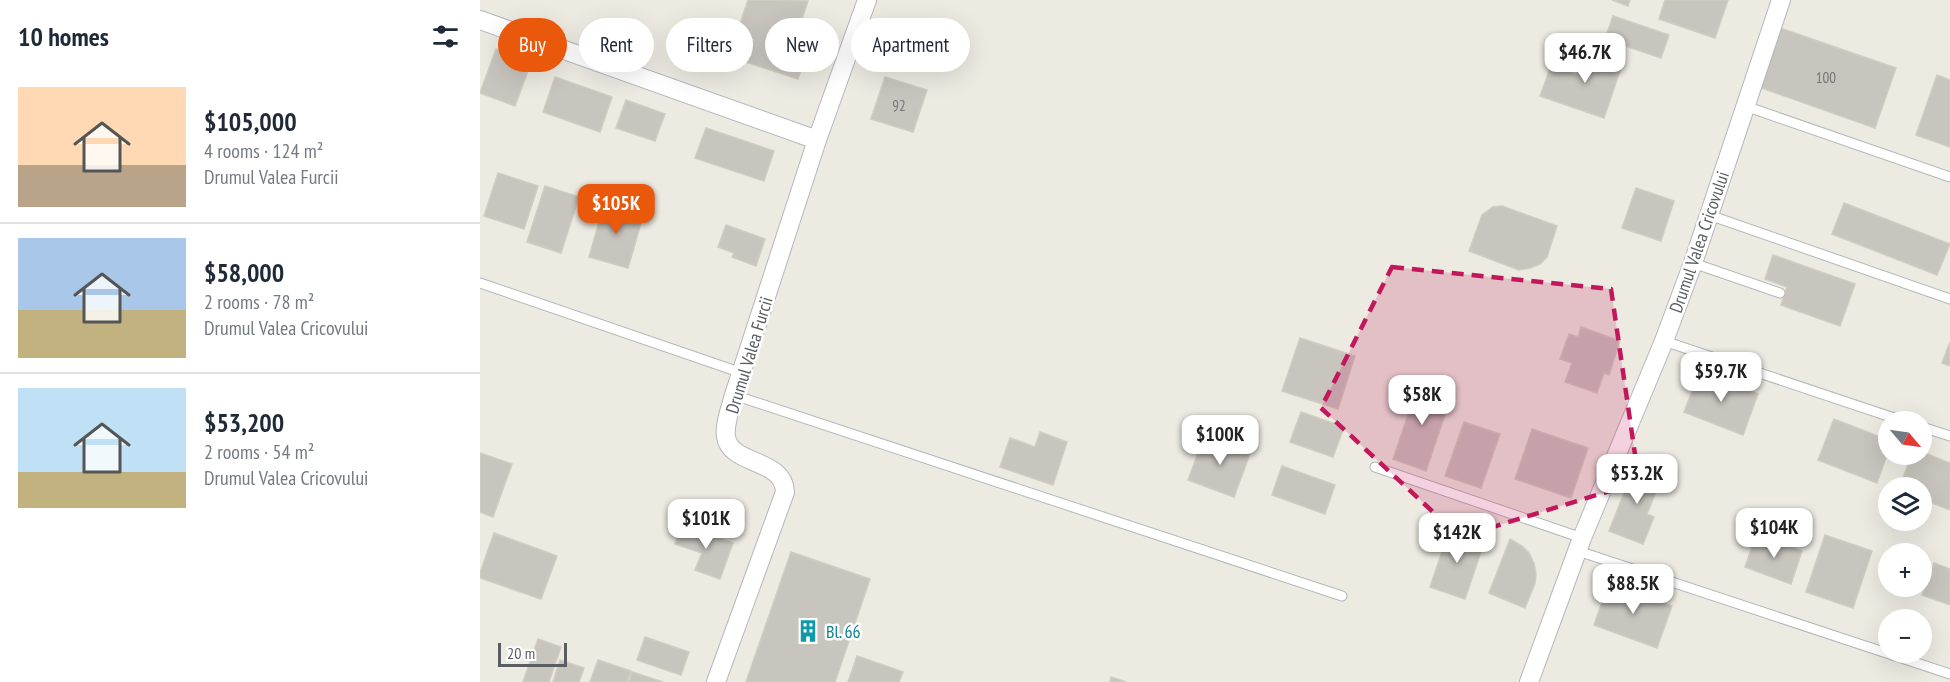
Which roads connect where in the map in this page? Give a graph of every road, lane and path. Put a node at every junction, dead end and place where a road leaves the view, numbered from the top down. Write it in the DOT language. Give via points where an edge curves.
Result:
graph roads {
  1 [pos="867,0"];
  2 [pos="1781,0"];
  3 [pos="480,20"];
  4 [pos="1745,106"];
  5 [pos="817,140"];
  6 [pos="1950,177"];
  7 [pos="1709,215"];
  8 [pos="1693,263"];
  9 [pos="480,283"];
  10 [pos="1780,293"];
  11 [pos="1950,299"];
  12 [pos="1664,341"];
  13 [pos="742,373"];
  14 [pos="734,395"];
  15 [pos="1878,413"];
  16 [pos="1932,430"];
  17 [pos="1950,436"];
  18 [pos="1375,467"];
  19 [pos="1580,545"];
  20 [pos="1342,596"];
  21 [pos="1950,674"];
  22 [pos="716,682"];
  23 [pos="1529,682"];
  1 -- 5 [label="street, Drumul Valea Furcii"];
  2 -- 4 [label="street, Drumul Valea Cricovului"];
  3 -- 5 [label="street"];
  4 -- 6 [label="lane"];
  4 -- 7 [label="street, Drumul Valea Cricovului"];
  5 -- 13 [label="street, Drumul Valea Furcii"];
  7 -- 8 [label="street, Drumul Valea Cricovului"];
  7 -- 11 [label="lane"];
  8 -- 10 [label="lane"];
  8 -- 12 [label="street, Drumul Valea Cricovului"];
  9 -- 13 [label="lane"];
  12 -- 15 [label="lane"];
  12 -- 19 [label="street, Drumul Valea Cricovului"];
  13 -- 14 [label="street, Drumul Valea Furcii"];
  14 -- 20 [label="lane"];
  14 -- 22 [label="street, Drumul Valea Furcii" via="725,434 727,442 739,453 776,472 782,478 785,492"];
  16 -- 17 [label="lane"];
  18 -- 19 [label="lane"];
  19 -- 21 [label="lane"];
  19 -- 23 [label="street, Drumul Valea Cricovului"];
}
